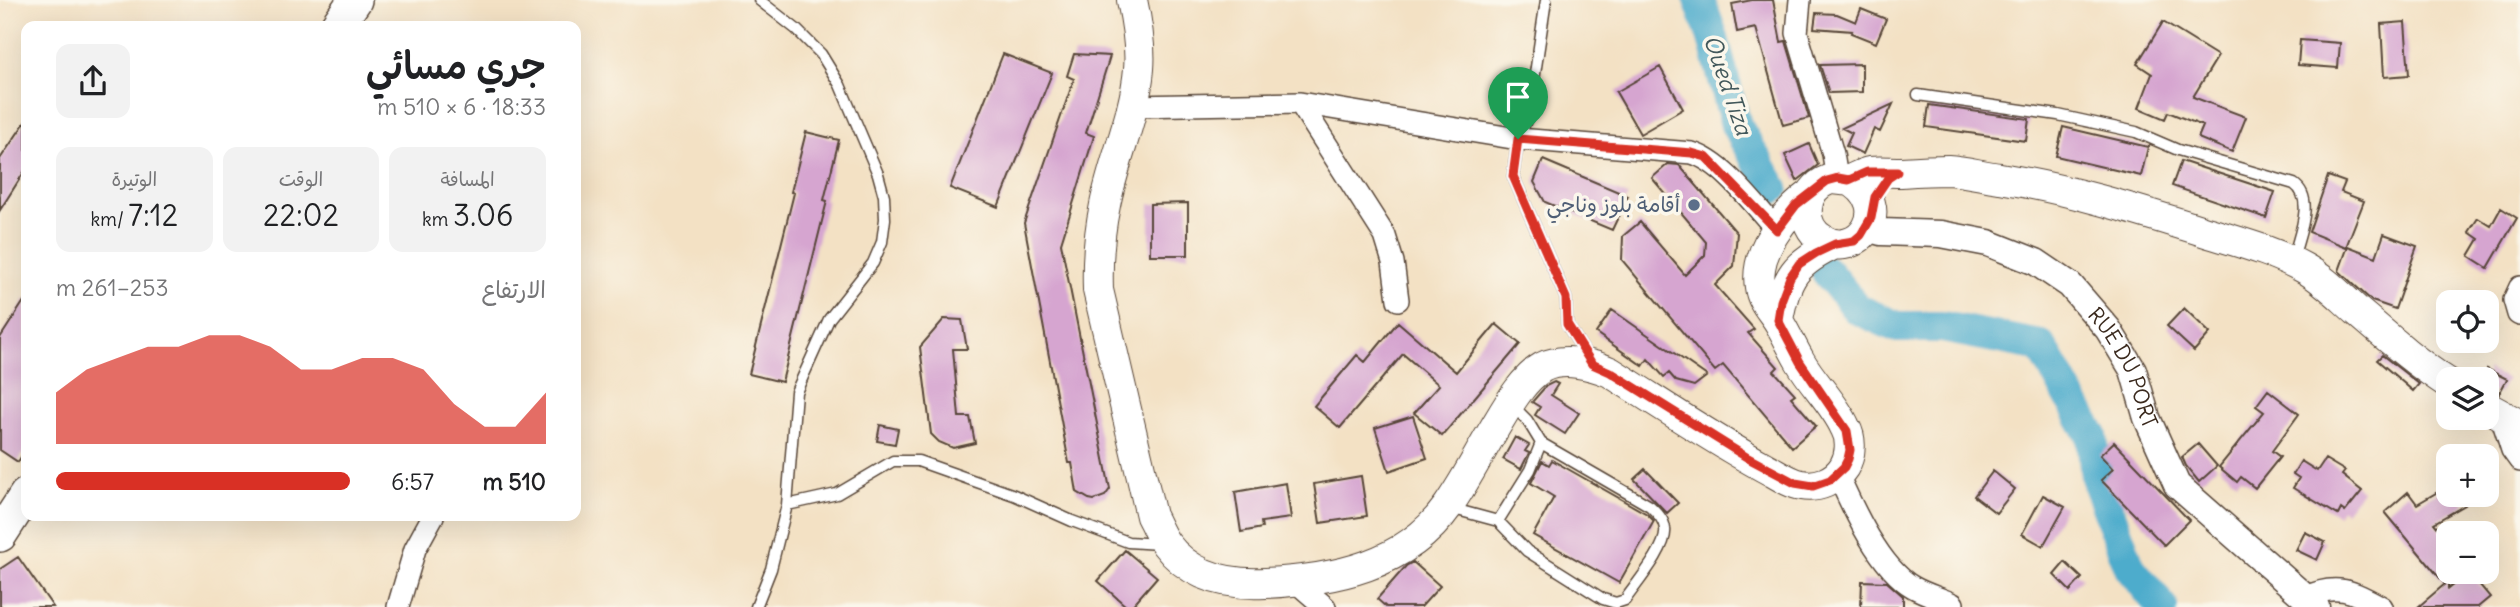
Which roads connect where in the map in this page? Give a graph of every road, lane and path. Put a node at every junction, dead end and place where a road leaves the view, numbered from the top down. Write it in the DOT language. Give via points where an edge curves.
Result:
graph roads {
  1 [pos="355,0"];
  2 [pos="759,0"];
  3 [pos="1132,0"];
  4 [pos="1546,0"];
  5 [pos="1800,0"];
  6 [pos="340,21"];
  7 [pos="1917,95"];
  8 [pos="1300,103"];
  9 [pos="1132,106"];
  10 [pos="1518,139"];
  11 [pos="1897,172"];
  12 [pos="1843,179"];
  13 [pos="1811,194"];
  14 [pos="1869,218"];
  15 [pos="1777,230"];
  16 [pos="1835,244"];
  17 [pos="2293,262"];
  18 [pos="2520,287"];
  19 [pos="1398,300"];
  20 [pos="2520,315"];
  21 [pos="1778,320"];
  22 [pos="1592,364"];
  23 [pos="2436,374"];
  24 [pos="1511,404"];
  25 [pos="2503,416"];
  26 [pos="1541,443"];
  27 [pos="2520,461"];
  28 [pos="1838,475"];
  29 [pos="21,503"];
  30 [pos="787,505"];
  31 [pos="1447,508"];
  32 [pos="430,521"];
  33 [pos="1498,521"];
  34 [pos="0,535"];
  35 [pos="1166,544"];
  36 [pos="1296,582"];
  37 [pos="2311,602"];
  38 [pos="1953,604"];
  39 [pos="398,607"];
  40 [pos="756,607"];
  41 [pos="1325,607"];
  42 [pos="2382,607"];
  1 -- 6 [label="main road"];
  2 -- 30 [label="lane" via="821,54 840,85 884,196 882,242 873,263 829,319 796,392"];
  3 -- 9 [label="main road" via="1139,33 1139,70"];
  4 -- 10 [label="lane" via="1529,114"];
  5 -- 12 [label="street" via="1797,33"];
  7 -- 17 [label="lane" via="2058,115 2136,132 2178,150 2294,184 2305,203"];
  8 -- 9 [label="street"];
  8 -- 10 [label="street"];
  8 -- 19 [label="street" via="1385,236"];
  9 -- 35 [label="main road" via="1105,205 1097,253 1098,290 1151,516"];
  10 -- 15 [label="street" via="1706,157"];
  10 -- 22 [label="lane" via="1513,176 1566,298 1567,324"];
  11 -- 12 [label="main road" via="1867,172"];
  11 -- 14 [label="main road" via="1880,187"];
  11 -- 17 [label="main road" via="1950,170 2054,187"];
  12 -- 13 [label="main road" via="1818,186"];
  12 -- 14 [label="main road" via="1868,195"];
  13 -- 15 [label="main road"];
  13 -- 16 [label="main road" via="1807,219 1822,240"];
  14 -- 16 [label="main road" via="1854,241"];
  14 -- 37 [label="street, RUE DU PORT" via="1881,232 1941,234 1989,243 2036,262 2070,285 2108,329 2133,369 2147,418 2177,485"];
  15 -- 21 [label="main road" via="1765,252 1759,285 1762,299"];
  16 -- 21 [label="main road" via="1799,264 1781,301"];
  17 -- 23 [label="main road" via="2325,282"];
  18 -- 20 [label="street" via="2514,300"];
  21 -- 28 [label="main road" via="1847,431 1850,450"];
  22 -- 24 [label="main road" via="1544,367"];
  22 -- 28 [label="main road" via="1795,483 1813,486"];
  24 -- 26 [label="lane"];
  24 -- 31 [label="main road"];
  25 -- 27 [label="street" via="2512,450"];
  26 -- 33 [label="lane" via="1531,470"];
  26 -- 33 [label="lane" via="1650,506 1666,530 1663,544 1625,600 1616,603 1527,551"];
  28 -- 38 [label="street" via="1857,518 1896,575"];
  29 -- 34 [label="main road"];
  30 -- 35 [label="lane" via="837,494 893,461 918,461 1128,542"];
  30 -- 40 [label="lane"];
  31 -- 33 [label="lane"];
  31 -- 36 [label="main road" via="1420,538 1392,556 1352,571"];
  32 -- 39 [label="street" via="415,549"];
  35 -- 36 [label="main road" via="1185,564 1209,578 1249,584"];
  36 -- 41 [label="street"];
  37 -- 42 [label="street" via="2316,592 2340,589"];
}
